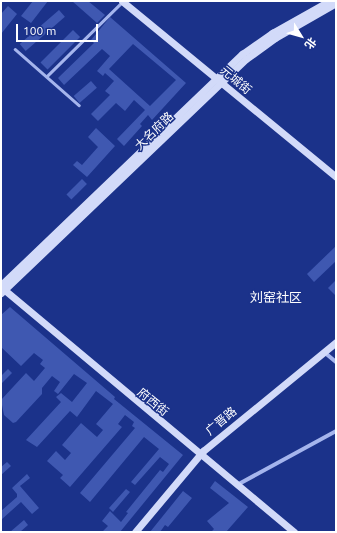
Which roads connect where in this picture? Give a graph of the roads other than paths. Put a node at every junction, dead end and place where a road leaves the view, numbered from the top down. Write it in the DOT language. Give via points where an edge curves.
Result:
graph roads {
  1 [pos="122,1"];
  2 [pos="329,1"];
  3 [pos="336,3"];
  4 [pos="15,49"];
  5 [pos="46,76"];
  6 [pos="219,80"];
  7 [pos="79,105"];
  8 [pos="336,177"];
  9 [pos="2,288"];
  10 [pos="336,342"];
  11 [pos="324,352"];
  12 [pos="336,362"];
  13 [pos="336,431"];
  14 [pos="200,454"];
  15 [pos="237,485"];
  16 [pos="135,532"];
  17 [pos="294,532"];
  1 -- 5 [label="lane"];
  1 -- 6 [label="street, 元城街"];
  2 -- 6 [label="street, 大名府路" via="256,44"];
  3 -- 6 [label="street, 大名府路" via="259,49"];
  4 -- 5 [label="lane"];
  5 -- 7 [label="lane"];
  6 -- 8 [label="street, 元城街"];
  6 -- 9 [label="street, 大名府路"];
  9 -- 14 [label="street, 府西街"];
  10 -- 11 [label="street, 广晋路"];
  11 -- 12 [label="street"];
  11 -- 14 [label="street, 广晋路"];
  13 -- 15 [label="street"];
  14 -- 15 [label="street, 府西街"];
  14 -- 16 [label="street, 广晋路"];
  15 -- 17 [label="street, 府西街"];
}
